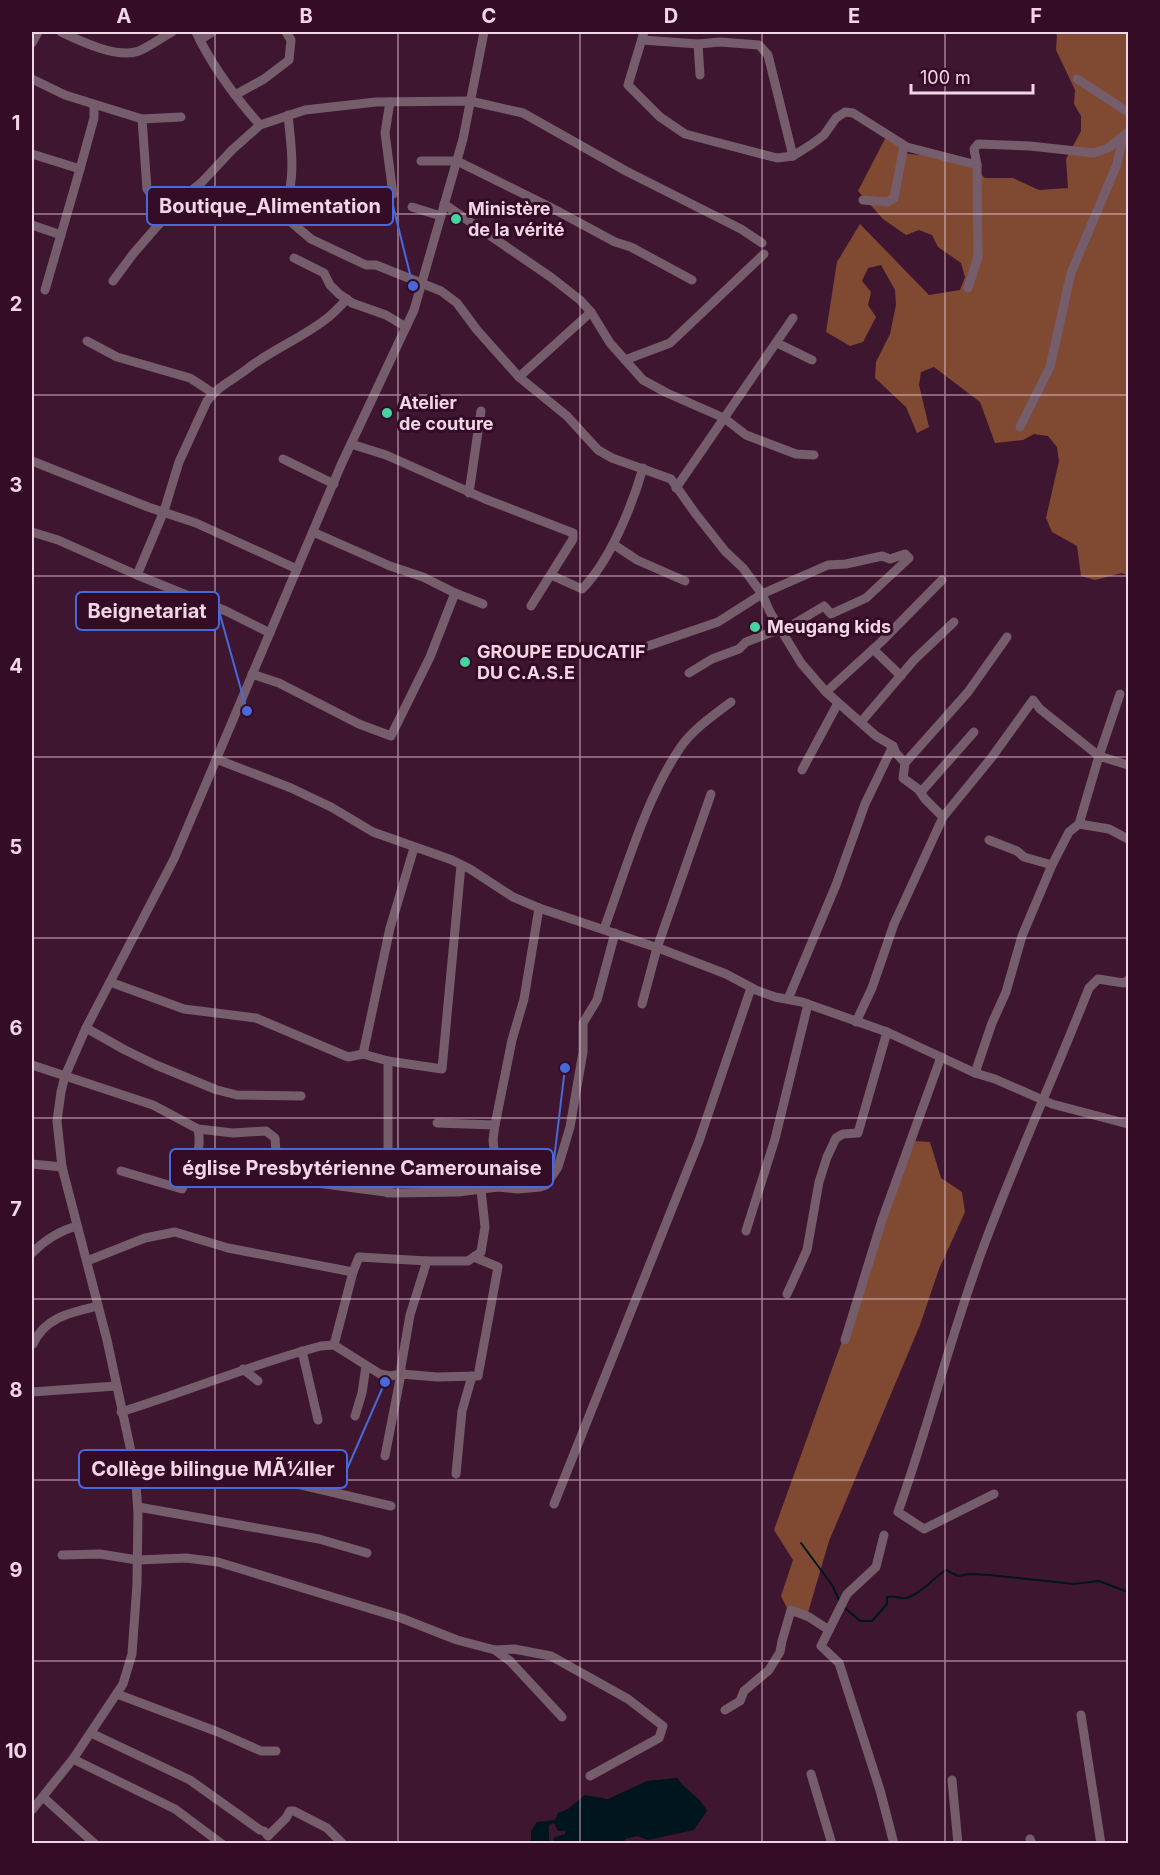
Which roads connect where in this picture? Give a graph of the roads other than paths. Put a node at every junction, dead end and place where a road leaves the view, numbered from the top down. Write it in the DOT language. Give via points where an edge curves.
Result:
graph roads {
  1 [pos="36,32"];
  2 [pos="61,32"];
  3 [pos="172,32"];
  4 [pos="212,32"];
  5 [pos="286,32"];
  6 [pos="484,32"];
  7 [pos="198,36"];
  8 [pos="643,36"];
  9 [pos="32,43"];
  10 [pos="698,44"];
  11 [pos="700,75"];
  12 [pos="32,79"];
  13 [pos="1077,79"];
  14 [pos="235,95"];
  15 [pos="470,101"];
  16 [pos="390,102"];
  17 [pos="94,105"];
  18 [pos="1128,112"];
  19 [pos="288,115"];
  20 [pos="181,117"];
  21 [pos="142,119"];
  22 [pos="260,125"];
  23 [pos="1126,135"];
  24 [pos="904,146"];
  25 [pos="32,154"];
  26 [pos="793,156"];
  27 [pos="421,161"];
  28 [pos="457,161"];
  29 [pos="977,165"];
  30 [pos="80,169"];
  31 [pos="290,192"];
  32 [pos="393,194"];
  33 [pos="863,200"];
  34 [pos="286,204"];
  35 [pos="444,204"];
  36 [pos="411,207"];
  37 [pos="167,214"];
  38 [pos="381,215"];
  39 [pos="441,216"];
  40 [pos="291,222"];
  41 [pos="32,225"];
  42 [pos="62,235"];
  43 [pos="762,243"];
  44 [pos="764,254"];
  45 [pos="294,258"];
  46 [pos="113,280"];
  47 [pos="692,280"];
  48 [pos="422,282"];
  49 [pos="968,288"];
  50 [pos="45,290"];
  51 [pos="347,299"];
  52 [pos="591,312"];
  53 [pos="793,318"];
  54 [pos="406,327"];
  55 [pos="87,342"];
  56 [pos="777,343"];
  57 [pos="625,360"];
  58 [pos="812,360"];
  59 [pos="519,376"];
  60 [pos="213,393"];
  61 [pos="481,411"];
  62 [pos="724,418"];
  63 [pos="1020,427"];
  64 [pos="351,444"];
  65 [pos="814,455"];
  66 [pos="283,459"];
  67 [pos="32,461"];
  68 [pos="643,468"];
  69 [pos="334,484"];
  70 [pos="676,488"];
  71 [pos="469,493"];
  72 [pos="164,511"];
  73 [pos="32,532"];
  74 [pos="313,532"];
  75 [pos="613,544"];
  76 [pos="297,569"];
  77 [pos="551,574"];
  78 [pos="137,575"];
  79 [pos="942,580"];
  80 [pos="685,582"];
  81 [pos="455,593"];
  82 [pos="762,594"];
  83 [pos="483,604"];
  84 [pos="531,606"];
  85 [pos="954,622"];
  86 [pos="783,631"];
  87 [pos="270,633"];
  88 [pos="1007,637"];
  89 [pos="642,648"];
  90 [pos="873,649"];
  91 [pos="689,673"];
  92 [pos="252,674"];
  93 [pos="901,676"];
  94 [pos="826,692"];
  95 [pos="1120,694"];
  96 [pos="731,702"];
  97 [pos="838,703"];
  98 [pos="861,722"];
  99 [pos="974,732"];
  100 [pos="893,746"];
  101 [pos="1099,756"];
  102 [pos="216,759"];
  103 [pos="905,763"];
  104 [pos="1128,765"];
  105 [pos="802,770"];
  106 [pos="921,792"];
  107 [pos="711,794"];
  108 [pos="943,817"];
  109 [pos="1079,824"];
  110 [pos="988,840"];
  111 [pos="1128,840"];
  112 [pos="414,848"];
  113 [pos="461,865"];
  114 [pos="1053,865"];
  115 [pos="539,908"];
  116 [pos="604,929"];
  117 [pos="615,933"];
  118 [pos="657,948"];
  119 [pos="1128,980"];
  120 [pos="110,982"];
  121 [pos="751,988"];
  122 [pos="788,999"];
  123 [pos="642,1004"];
  124 [pos="808,1004"];
  125 [pos="856,1022"];
  126 [pos="86,1028"];
  127 [pos="887,1032"];
  128 [pos="363,1054"];
  129 [pos="941,1057"];
  130 [pos="388,1061"];
  131 [pos="32,1065"];
  132 [pos="975,1073"];
  133 [pos="65,1076"];
  134 [pos="301,1096"];
  135 [pos="1042,1100"];
  136 [pos="436,1123"];
  137 [pos="1128,1124"];
  138 [pos="495,1125"];
  139 [pos="198,1129"];
  140 [pos="32,1164"];
  141 [pos="62,1167"];
  142 [pos="121,1172"];
  143 [pos="498,1186"];
  144 [pos="481,1190"];
  145 [pos="388,1193"];
  146 [pos="77,1226"];
  147 [pos="746,1231"];
  148 [pos="32,1253"];
  149 [pos="474,1257"];
  150 [pos="87,1261"];
  151 [pos="427,1262"];
  152 [pos="353,1272"];
  153 [pos="788,1294"];
  154 [pos="98,1306"];
  155 [pos="845,1340"];
  156 [pos="33,1344"];
  157 [pos="334,1346"];
  158 [pos="302,1352"];
  159 [pos="366,1366"];
  160 [pos="243,1369"];
  161 [pos="401,1374"];
  162 [pos="472,1376"];
  163 [pos="258,1381"];
  164 [pos="116,1386"];
  165 [pos="32,1392"];
  166 [pos="121,1412"];
  167 [pos="355,1416"];
  168 [pos="318,1420"];
  169 [pos="386,1456"];
  170 [pos="135,1470"];
  171 [pos="456,1474"];
  172 [pos="994,1494"];
  173 [pos="554,1504"];
  174 [pos="391,1506"];
  175 [pos="138,1507"];
  176 [pos="884,1535"];
  177 [pos="367,1553"];
  178 [pos="62,1555"];
  179 [pos="137,1560"];
  180 [pos="829,1630"];
  181 [pos="495,1650"];
  182 [pos="117,1694"];
  183 [pos="725,1710"];
  184 [pos="1081,1715"];
  185 [pos="562,1717"];
  186 [pos="92,1733"];
  187 [pos="276,1751"];
  188 [pos="73,1759"];
  189 [pos="811,1774"];
  190 [pos="590,1776"];
  191 [pos="952,1780"];
  192 [pos="43,1797"];
  193 [pos="32,1810"];
  194 [pos="95,1844"];
  195 [pos="222,1844"];
  196 [pos="343,1844"];
  197 [pos="832,1844"];
  198 [pos="894,1844"];
  199 [pos="958,1844"];
  200 [pos="1101,1844"];
  1 -- 9 [label="street"];
  2 -- 3 [label="street" via="102,48 130,53"];
  4 -- 7 [label="street"];
  5 -- 14 [label="street" via="291,40 289,60"];
  6 -- 15 [label="street"];
  7 -- 14 [label="street"];
  8 -- 10 [label="street"];
  8 -- 26 [label="street" via="628,85 660,117 685,134 715,144 777,158"];
  10 -- 11 [label="street"];
  10 -- 26 [label="street" via="759,45 768,55"];
  12 -- 17 [label="street"];
  13 -- 18 [label="street"];
  14 -- 22 [label="street"];
  15 -- 16 [label="street"];
  15 -- 28 [label="street"];
  15 -- 43 [label="street" via="523,113"];
  16 -- 19 [label="street" via="339,105"];
  16 -- 32 [label="street" via="385,133"];
  17 -- 21 [label="street"];
  17 -- 30 [label="street"];
  19 -- 22 [label="street"];
  19 -- 31 [label="street"];
  20 -- 21 [label="street"];
  21 -- 37 [label="street" via="147,189"];
  22 -- 37 [label="street"];
  23 -- 29 [label="street" via="1094,153 978,144 974,149"];
  23 -- 63 [label="street" via="1071,273 1050,367"];
  24 -- 26 [label="street" via="853,113 845,112 824,135"];
  24 -- 29 [label="street"];
  24 -- 33 [label="street" via="894,198 887,202"];
  25 -- 30 [label="street"];
  27 -- 28 [label="street"];
  28 -- 35 [label="street"];
  28 -- 47 [label="street"];
  29 -- 49 [label="street" via="978,257"];
  30 -- 42 [label="street"];
  31 -- 34 [label="street"];
  31 -- 38 [label="street"];
  35 -- 39 [label="street"];
  35 -- 52 [label="street" via="552,278"];
  36 -- 39 [label="street"];
  37 -- 46 [label="street"];
  39 -- 48 [label="street"];
  40 -- 48 [label="street" via="311,239 366,266 376,265"];
  41 -- 42 [label="street"];
  42 -- 50 [label="street"];
  44 -- 57 [label="street" via="670,343"];
  45 -- 51 [label="street" via="324,273 334,290"];
  48 -- 54 [label="street"];
  48 -- 59 [label="street" via="457,303"];
  51 -- 54 [label="street"];
  51 -- 60 [label="street" via="326,319 256,361"];
  52 -- 57 [label="street"];
  52 -- 59 [label="street"];
  53 -- 56 [label="street"];
  54 -- 64 [label="street"];
  55 -- 60 [label="street" via="117,357 190,378"];
  56 -- 58 [label="street"];
  56 -- 62 [label="street"];
  57 -- 62 [label="street" via="657,388"];
  59 -- 68 [label="street" via="573,422 598,450"];
  60 -- 72 [label="street" via="179,462"];
  61 -- 71 [label="street"];
  62 -- 65 [label="street" via="746,435 796,454"];
  62 -- 70 [label="street"];
  64 -- 69 [label="street"];
  64 -- 71 [label="street" via="411,465"];
  66 -- 69 [label="street"];
  67 -- 72 [label="street"];
  68 -- 70 [label="street" via="671,478"];
  68 -- 75 [label="street"];
  69 -- 74 [label="street"];
  70 -- 82 [label="street"];
  71 -- 77 [label="street" via="573,534"];
  72 -- 76 [label="street"];
  72 -- 78 [label="street"];
  73 -- 78 [label="street"];
  74 -- 76 [label="street"];
  74 -- 81 [label="street"];
  75 -- 77 [label="street" via="582,589"];
  75 -- 80 [label="street"];
  76 -- 87 [label="street"];
  77 -- 84 [label="street"];
  78 -- 87 [label="street"];
  79 -- 90 [label="street"];
  81 -- 83 [label="street"];
  81 -- 92 [label="street" via="392,736"];
  82 -- 86 [label="street"];
  82 -- 86 [label="street" via="830,564 905,554 909,558 866,598 831,614 824,606"];
  82 -- 89 [label="street" via="718,622"];
  85 -- 93 [label="street"];
  86 -- 91 [label="street" via="746,642"];
  86 -- 94 [label="street" via="801,663"];
  87 -- 92 [label="street"];
  88 -- 103 [label="street" via="968,692"];
  90 -- 93 [label="street"];
  90 -- 94 [label="street"];
  92 -- 102 [label="street"];
  93 -- 98 [label="street"];
  94 -- 97 [label="street"];
  95 -- 101 [label="street"];
  96 -- 116 [label="street" via="680,747 653,796"];
  97 -- 98 [label="street"];
  97 -- 105 [label="street"];
  98 -- 100 [label="street"];
  99 -- 106 [label="street"];
  100 -- 103 [label="street"];
  100 -- 122 [label="street" via="865,804"];
  101 -- 104 [label="street"];
  101 -- 108 [label="street" via="1032,700"];
  101 -- 109 [label="street"];
  102 -- 112 [label="street" via="291,788 374,832"];
  102 -- 120 [label="street" via="174,859"];
  103 -- 106 [label="street" via="903,778"];
  106 -- 108 [label="street"];
  107 -- 118 [label="street"];
  108 -- 125 [label="street" via="894,924"];
  109 -- 111 [label="street" via="1109,829"];
  109 -- 114 [label="street" via="1069,832"];
  110 -- 114 [label="street"];
  112 -- 113 [label="street"];
  112 -- 128 [label="street" via="390,928"];
  113 -- 115 [label="street"];
  113 -- 130 [label="street" via="442,1069"];
  114 -- 132 [label="street" via="1022,936 1006,992"];
  115 -- 116 [label="street"];
  115 -- 138 [label="street" via="524,999"];
  116 -- 117 [label="street"];
  117 -- 118 [label="street"];
  117 -- 143 [label="street" via="597,1000 583,1023 583,1052 570,1127 558,1167 551,1180 540,1187"];
  118 -- 121 [label="street" via="726,974"];
  118 -- 123 [label="street"];
  119 -- 135 [label="street" via="1094,981"];
  120 -- 126 [label="street"];
  120 -- 128 [label="street" via="184,1009 256,1018 348,1057"];
  121 -- 122 [label="street"];
  121 -- 173 [label="street" via="699,1141"];
  122 -- 124 [label="street"];
  124 -- 125 [label="street"];
  124 -- 147 [label="street" via="775,1139"];
  125 -- 127 [label="street"];
  126 -- 133 [label="street"];
  126 -- 134 [label="street" via="156,1065 217,1090 237,1095"];
  127 -- 129 [label="street"];
  127 -- 153 [label="street" via="858,1132 836,1138 827,1157 807,1250"];
  128 -- 130 [label="street"];
  129 -- 132 [label="street"];
  129 -- 155 [label="street" via="882,1220"];
  130 -- 145 [label="street"];
  131 -- 133 [label="street"];
  132 -- 135 [label="street"];
  133 -- 139 [label="street" via="153,1106"];
  133 -- 141 [label="street" via="57,1120"];
  135 -- 137 [label="street"];
  135 -- 172 [label="street" via="965,1298 898,1512 924,1529"];
  136 -- 138 [label="street"];
  138 -- 143 [label="street"];
  139 -- 142 [label="street" via="199,1154 182,1189"];
  139 -- 145 [label="street" via="266,1131 275,1138 281,1175"];
  140 -- 141 [label="street"];
  141 -- 146 [label="street"];
  143 -- 144 [label="street"];
  144 -- 145 [label="street"];
  144 -- 149 [label="street" via="484,1242 481,1252"];
  146 -- 148 [label="street" via="61,1231"];
  146 -- 150 [label="street"];
  149 -- 151 [label="street" via="468,1261"];
  149 -- 162 [label="street" via="498,1267 478,1376"];
  150 -- 152 [label="street" via="145,1238 175,1232 228,1248"];
  150 -- 154 [label="street"];
  151 -- 152 [label="street" via="360,1257"];
  151 -- 161 [label="street" via="410,1315"];
  152 -- 157 [label="street"];
  154 -- 156 [label="street" via="63,1315 47,1324"];
  154 -- 164 [label="street"];
  157 -- 158 [label="street"];
  157 -- 159 [label="street"];
  158 -- 160 [label="street"];
  158 -- 168 [label="street"];
  159 -- 161 [label="street" via="380,1374"];
  159 -- 167 [label="street"];
  160 -- 163 [label="street"];
  160 -- 166 [label="street"];
  161 -- 162 [label="street"];
  161 -- 169 [label="street"];
  162 -- 171 [label="street" via="462,1411"];
  164 -- 165 [label="street"];
  164 -- 166 [label="street"];
  166 -- 170 [label="street"];
  170 -- 174 [label="street" via="280,1480"];
  170 -- 175 [label="street"];
  175 -- 177 [label="street" via="319,1539"];
  175 -- 179 [label="street"];
  176 -- 180 [label="street" via="876,1567 847,1594"];
  178 -- 179 [label="street" via="100,1554"];
  179 -- 181 [label="street" via="186,1558 218,1562"];
  179 -- 182 [label="street" via="132,1654"];
  180 -- 183 [label="street" via="791,1610 775,1661 744,1691 740,1701"];
  180 -- 198 [label="street" via="821,1646 839,1663"];
  181 -- 185 [label="street"];
  181 -- 190 [label="street" via="514,1649 551,1656 628,1699 663,1726 659,1738"];
  182 -- 186 [label="street"];
  182 -- 187 [label="street" via="261,1751"];
  184 -- 200 [label="street"];
  186 -- 188 [label="street"];
  186 -- 196 [label="street" via="190,1780 268,1836 294,1811 327,1828"];
  188 -- 192 [label="street"];
  188 -- 195 [label="street" via="175,1809"];
  189 -- 197 [label="street"];
  191 -- 199 [label="street"];
  192 -- 193 [label="street"];
  192 -- 194 [label="street"];
}
